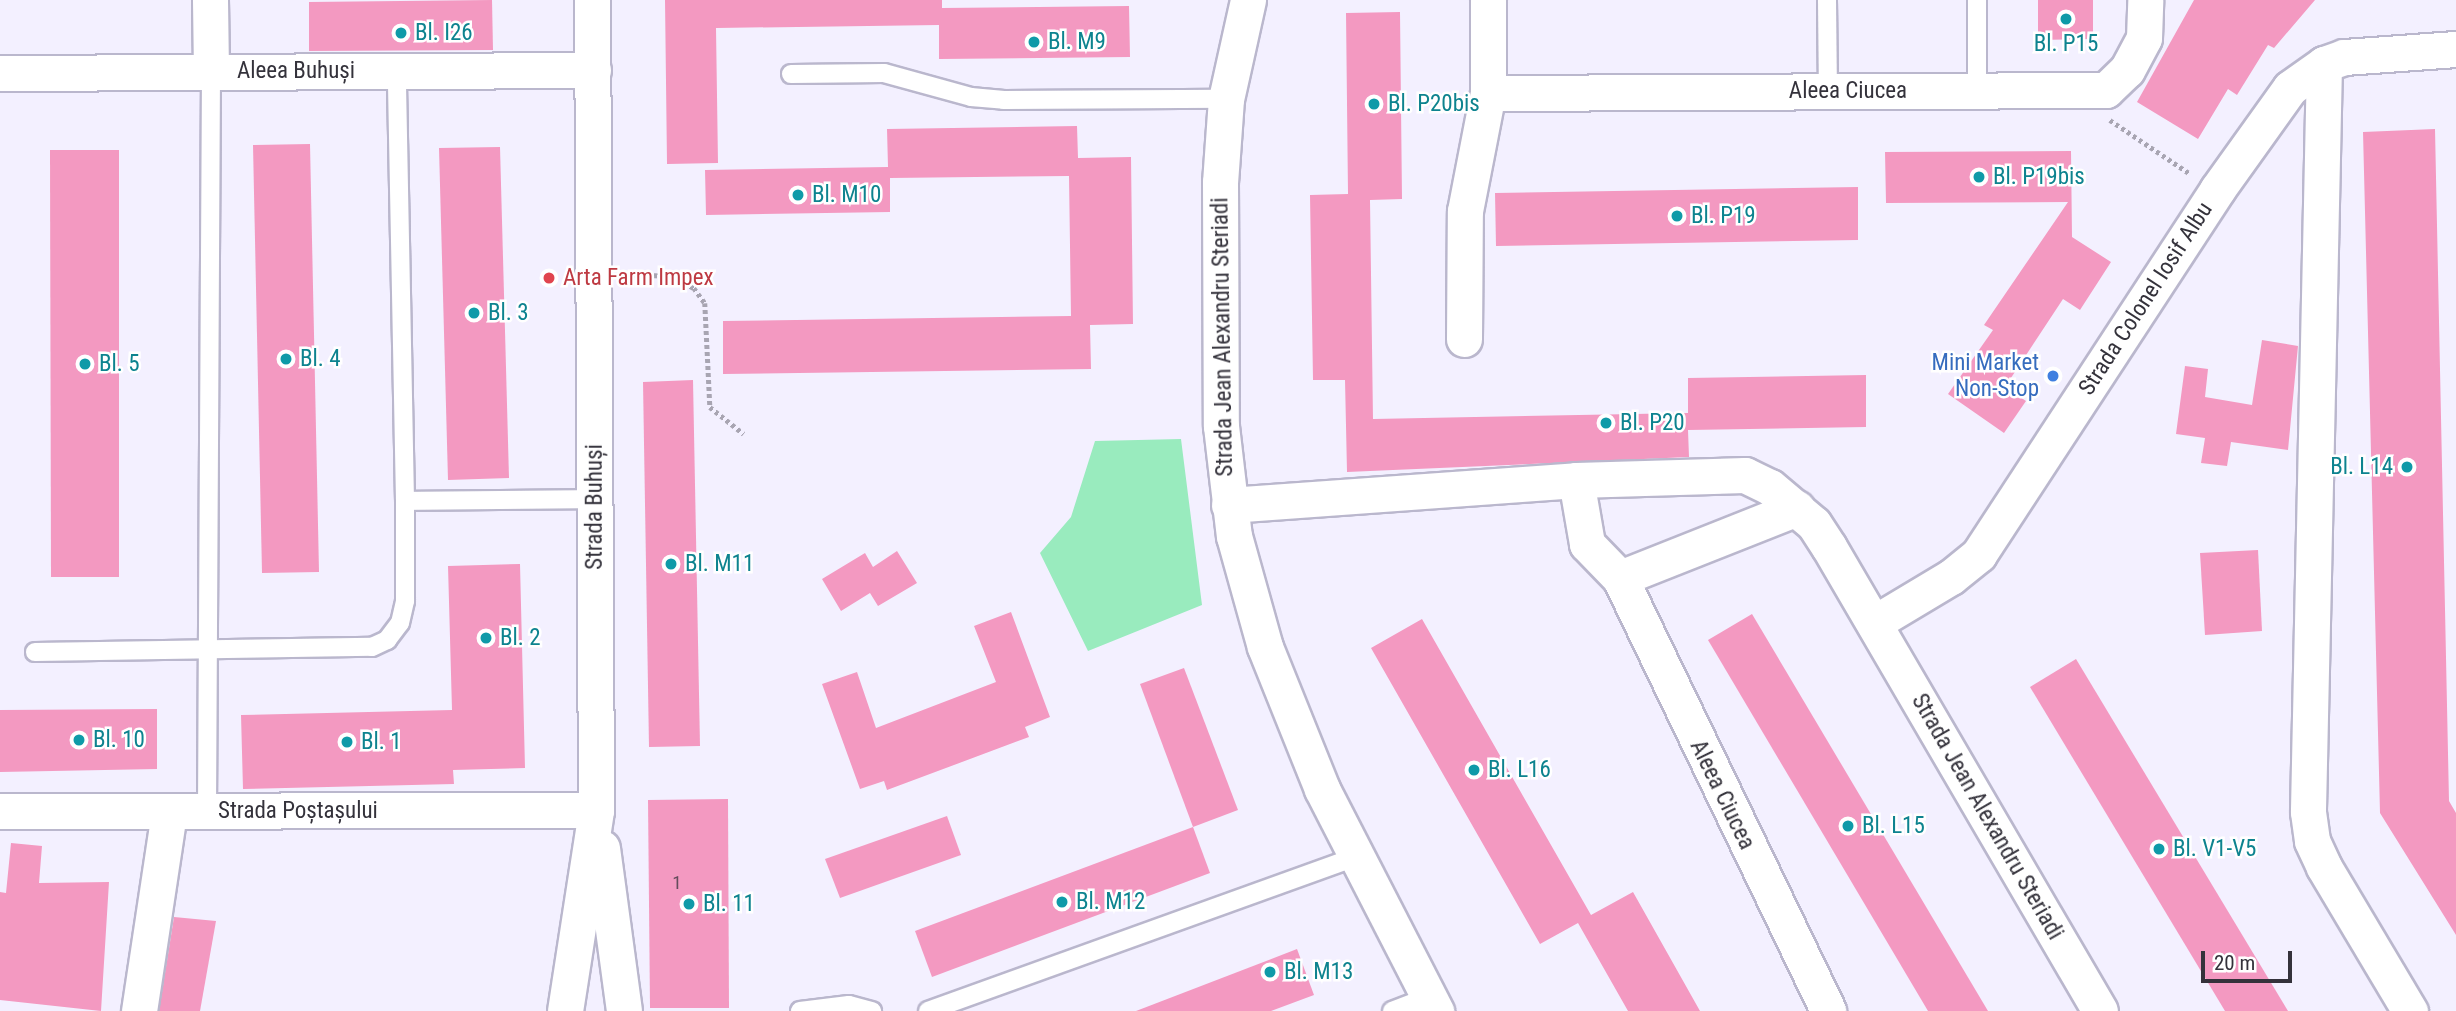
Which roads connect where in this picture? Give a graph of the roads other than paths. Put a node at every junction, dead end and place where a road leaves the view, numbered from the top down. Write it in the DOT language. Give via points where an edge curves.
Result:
graph roads {
  1 [pos="210,0"];
  2 [pos="592,0"];
  3 [pos="1248,0"];
  4 [pos="1488,0"];
  5 [pos="1827,0"];
  6 [pos="1977,0"];
  7 [pos="2145,0"];
  8 [pos="2456,49"];
  9 [pos="2324,64"];
  10 [pos="593,70"];
  11 [pos="397,71"];
  12 [pos="211,72"];
  13 [pos="0,73"];
  14 [pos="791,74"];
  15 [pos="1977,90"];
  16 [pos="1828,91"];
  17 [pos="1488,93"];
  18 [pos="1226,99"];
  19 [pos="1464,339"];
  20 [pos="1576,480"];
  21 [pos="595,499"];
  22 [pos="405,501"];
  23 [pos="1229,505"];
  24 [pos="1797,508"];
  25 [pos="1620,578"];
  26 [pos="1874,623"];
  27 [pos="208,649"];
  28 [pos="35,652"];
  29 [pos="596,810"];
  30 [pos="0,811"];
  31 [pos="207,811"];
  32 [pos="169,812"];
  33 [pos="1353,858"];
  34 [pos="1432,1004"];
  35 [pos="139,1011"];
  36 [pos="565,1011"];
  37 [pos="624,1011"];
  38 [pos="800,1011"];
  39 [pos="872,1011"];
  40 [pos="928,1011"];
  41 [pos="1392,1011"];
  42 [pos="1828,1011"];
  43 [pos="2100,1011"];
  44 [pos="2410,1011"];
  1 -- 12 [label="street"];
  2 -- 10 [label="street, Strada Buhuși"];
  3 -- 18 [label="street, Strada Jean Alexandru Steriadi"];
  4 -- 17 [label="street"];
  5 -- 16 [label="lane"];
  6 -- 15 [label="lane"];
  7 -- 15 [label="street, Aleea Ciucea" via="2144,38 2127,70 2106,90"];
  8 -- 9 [label="street, Strada Colonel Iosif Albu" via="2356,55"];
  9 -- 26 [label="street, Strada Colonel Iosif Albu" via="2290,88 2217,190 1979,554 1951,577"];
  9 -- 44 [label="street" via="2308,813 2312,841 2325,867"];
  10 -- 11 [label="street, Aleea Buhuși"];
  10 -- 21 [label="street, Strada Buhuși"];
  11 -- 12 [label="street, Aleea Buhuși"];
  11 -- 22 [label="lane"];
  12 -- 13 [label="street, Aleea Buhuși"];
  12 -- 27 [label="lane"];
  14 -- 18 [label="lane" via="884,73 971,97 1004,100"];
  15 -- 16 [label="street, Aleea Ciucea"];
  16 -- 17 [label="street, Aleea Ciucea"];
  17 -- 19 [label="street" via="1465,211"];
  18 -- 23 [label="street, Strada Jean Alexandru Steriadi" via="1218,291 1221,426"];
  20 -- 23 [label="street"];
  20 -- 24 [label="street" via="1745,475"];
  20 -- 25 [label="street, Aleea Ciucea" via="1587,544"];
  21 -- 22 [label="lane"];
  21 -- 29 [label="street, Strada Buhuși"];
  22 -- 27 [label="lane" via="405,601 400,624 387,640 372,647"];
  23 -- 33 [label="street, Strada Jean Alexandru Steriadi" via="1265,648"];
  24 -- 25 [label="street"];
  24 -- 26 [label="street" via="1814,524"];
  25 -- 42 [label="street, Aleea Ciucea"];
  26 -- 43 [label="street, Strada Jean Alexandru Steriadi"];
  27 -- 28 [label="lane"];
  27 -- 31 [label="lane"];
  29 -- 31 [label="street, Strada Poștașului"];
  29 -- 36 [label="street, Strada Buhuși"];
  29 -- 37 [label="street"];
  30 -- 32 [label="street, Strada Poștașului"];
  31 -- 32 [label="street, Strada Poștașului"];
  32 -- 35 [label="street"];
  33 -- 34 [label="street, Strada Jean Alexandru Steriadi"];
  33 -- 40 [label="lane"];
  34 -- 41 [label="lane"];
  38 -- 39 [label="lane" via="849,1005"];
}
